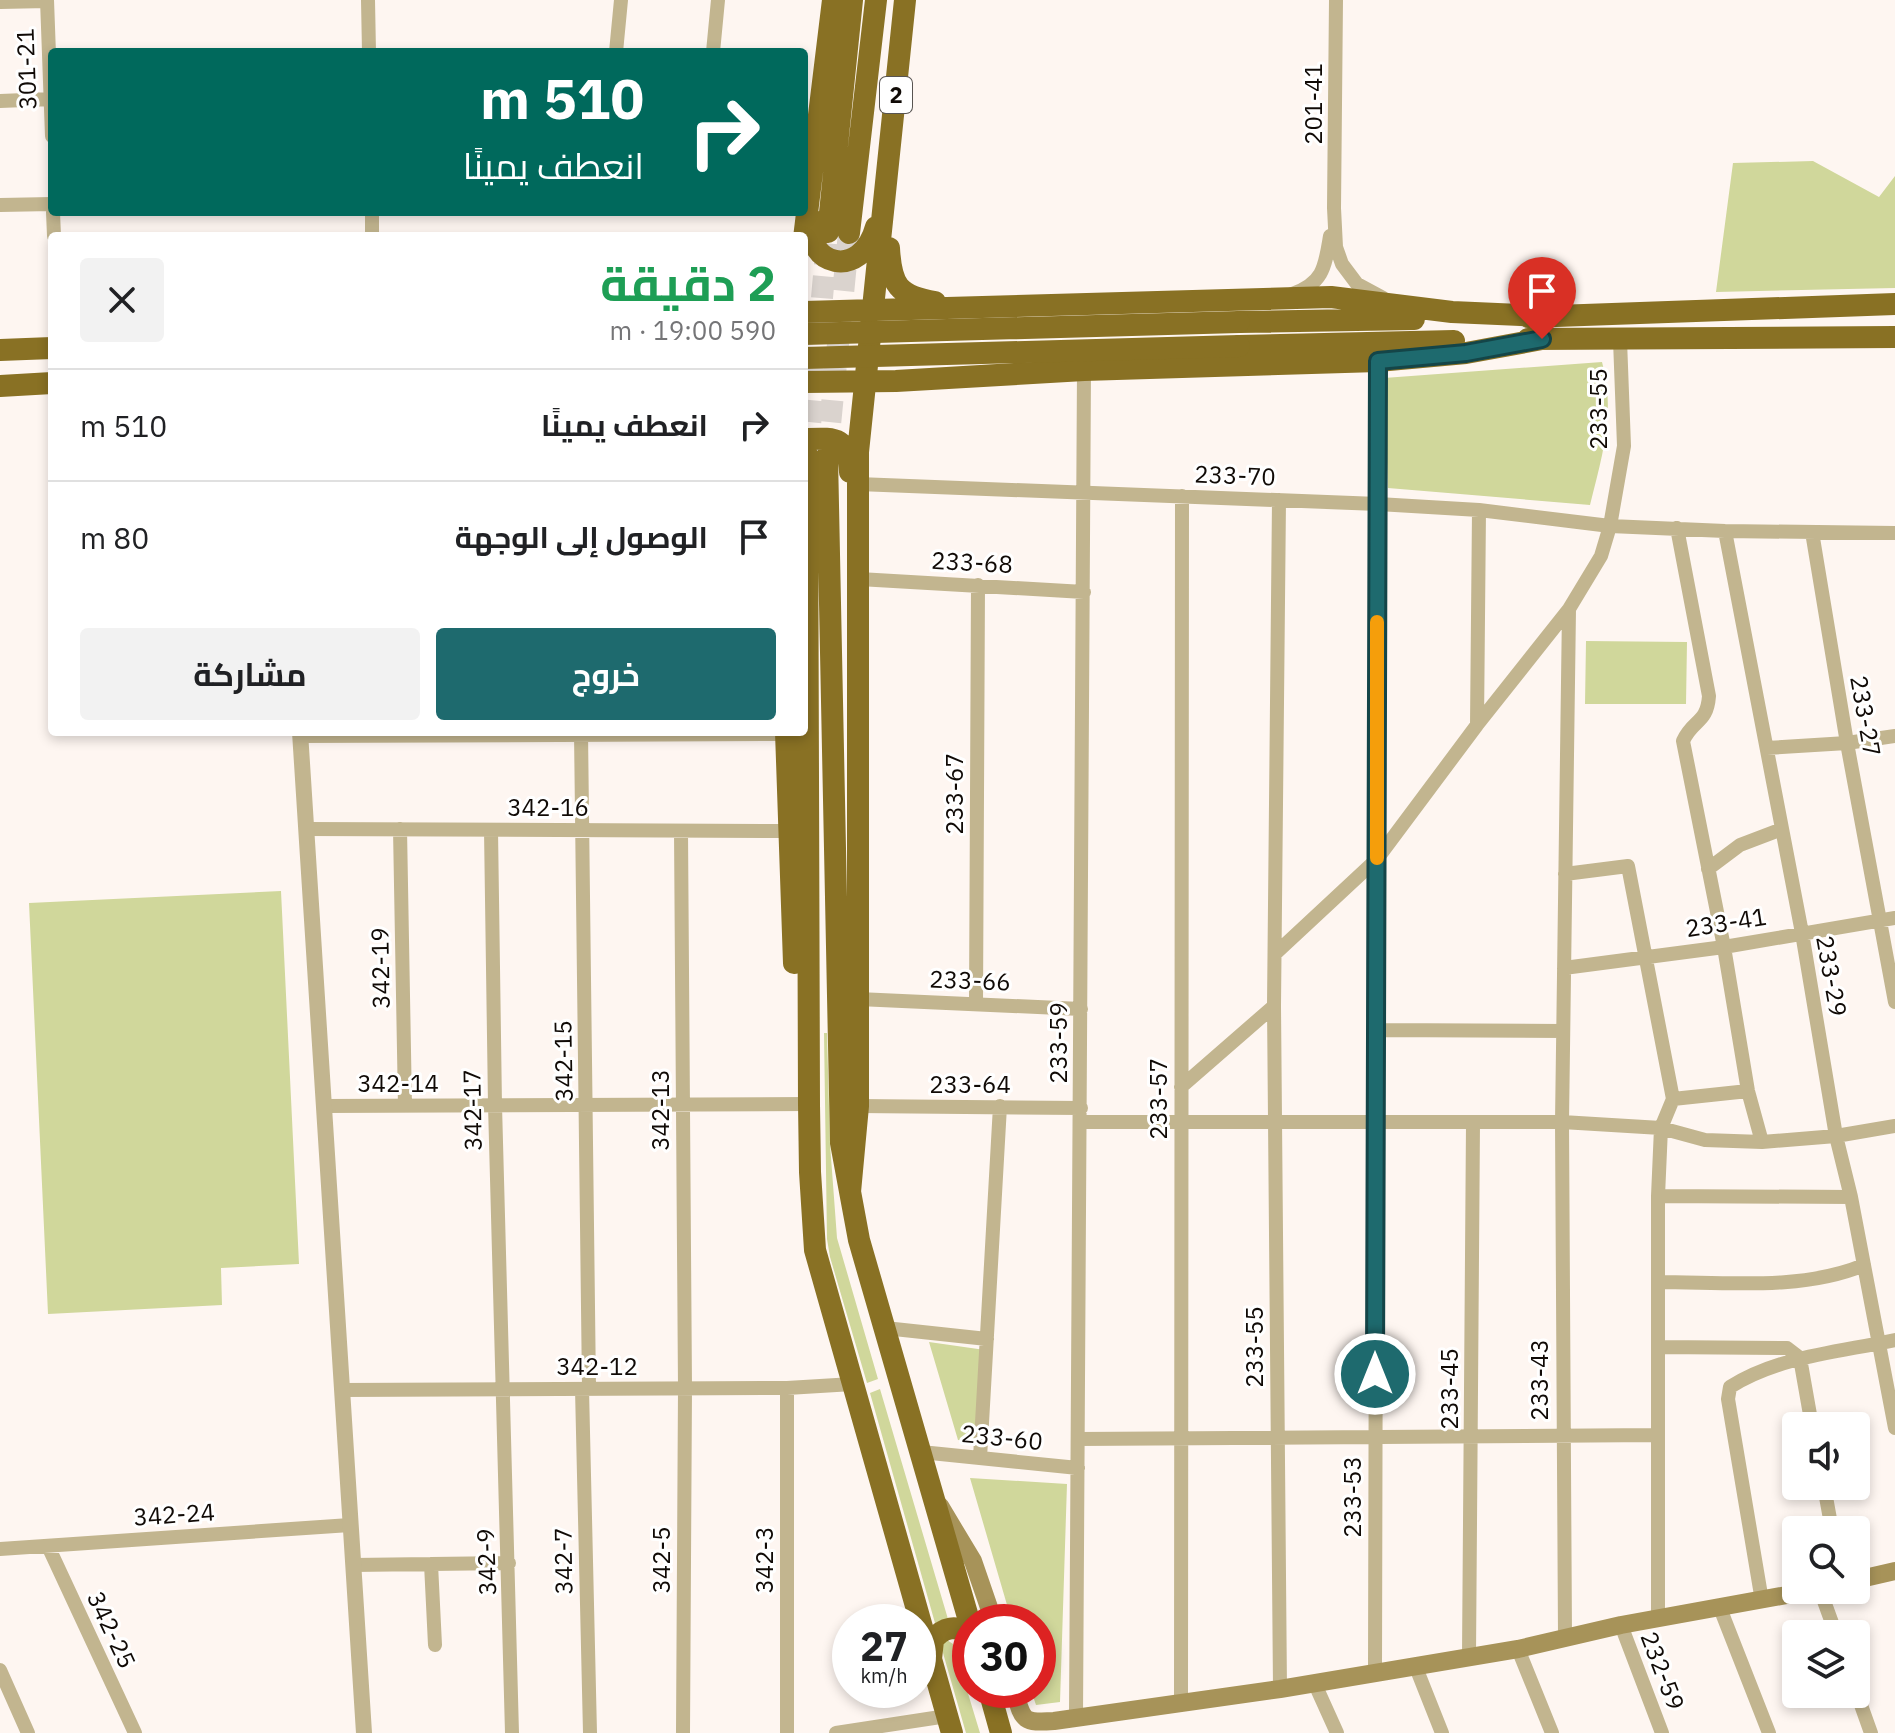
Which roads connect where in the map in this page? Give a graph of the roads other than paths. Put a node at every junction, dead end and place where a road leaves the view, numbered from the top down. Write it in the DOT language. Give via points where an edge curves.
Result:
graph roads {
  1 [pos="368,0"];
  2 [pos="621,0"];
  3 [pos="718,0"];
  4 [pos="833,0"];
  5 [pos="852,0"];
  6 [pos="876,0"];
  7 [pos="905,0"];
  8 [pos="1336,0"];
  9 [pos="47,1"];
  10 [pos="0,2"];
  11 [pos="48,48"];
  12 [pos="369,48"];
  13 [pos="616,48"];
  14 [pos="713,48"];
  15 [pos="48,99"];
  16 [pos="0,101"];
  17 [pos="812,178"];
  18 [pos="887,191"];
  19 [pos="48,204"];
  20 [pos="0,205"];
  21 [pos="808,205"];
  22 [pos="1334,208"];
  23 [pos="1274,299"];
  24 [pos="1895,304"];
  25 [pos="961,306"];
  26 [pos="1004,306"];
  27 [pos="1411,307"];
  28 [pos="808,310"];
  29 [pos="808,313"];
  30 [pos="865,317"];
  31 [pos="1541,328"];
  32 [pos="808,334"];
  33 [pos="1895,337"];
  34 [pos="1620,340"];
  35 [pos="830,346"];
  36 [pos="48,348"];
  37 [pos="0,350"];
  38 [pos="1378,361"];
  39 [pos="808,365"];
  40 [pos="808,369"];
  41 [pos="808,370"];
  42 [pos="1084,370"];
  43 [pos="975,376"];
  44 [pos="860,377"];
  45 [pos="896,381"];
  46 [pos="48,383"];
  47 [pos="0,386"];
  48 [pos="860,426"];
  49 [pos="813,450"];
  50 [pos="858,484"];
  51 [pos="1084,492"];
  52 [pos="1182,496"];
  53 [pos="1279,500"];
  54 [pos="1378,504"];
  55 [pos="1479,510"];
  56 [pos="1610,526"];
  57 [pos="1677,528"];
  58 [pos="1725,531"];
  59 [pos="1812,532"];
  60 [pos="1895,533"];
  61 [pos="858,572"];
  62 [pos="978,585"];
  63 [pos="1084,592"];
  64 [pos="1569,609"];
  65 [pos="1477,725"];
  66 [pos="300,736"];
  67 [pos="581,736"];
  68 [pos="786,736"];
  69 [pos="1895,736"];
  70 [pos="1847,743"];
  71 [pos="1767,748"];
  72 [pos="306,829"];
  73 [pos="400,829"];
  74 [pos="1782,829"];
  75 [pos="491,830"];
  76 [pos="583,830"];
  77 [pos="681,831"];
  78 [pos="789,831"];
  79 [pos="1377,859"];
  80 [pos="1708,869"];
  81 [pos="1565,874"];
  82 [pos="1887,920"];
  83 [pos="1802,933"];
  84 [pos="1724,947"];
  85 [pos="1276,953"];
  86 [pos="1646,957"];
  87 [pos="1564,968"];
  88 [pos="858,999"];
  89 [pos="1895,1002"];
  90 [pos="976,1003"];
  91 [pos="1274,1006"];
  92 [pos="1081,1009"];
  93 [pos="1376,1030"];
  94 [pos="1563,1031"];
  95 [pos="1181,1087"];
  96 [pos="1748,1091"];
  97 [pos="1673,1099"];
  98 [pos="683,1104"];
  99 [pos="809,1104"];
  100 [pos="495,1105"];
  101 [pos="586,1105"];
  102 [pos="324,1106"];
  103 [pos="405,1106"];
  104 [pos="858,1106"];
  105 [pos="1000,1106"];
  106 [pos="1081,1115"];
  107 [pos="1180,1122"];
  108 [pos="1376,1122"];
  109 [pos="1562,1122"];
  110 [pos="1473,1123"];
  111 [pos="1276,1124"];
  112 [pos="1895,1126"];
  113 [pos="1661,1128"];
  114 [pos="1836,1136"];
  115 [pos="1762,1142"];
  116 [pos="850,1192"];
  117 [pos="1658,1196"];
  118 [pos="1851,1197"];
  119 [pos="1864,1265"];
  120 [pos="1658,1282"];
  121 [pos="885,1328"];
  122 [pos="987,1339"];
  123 [pos="1895,1340"];
  124 [pos="1879,1344"];
  125 [pos="1658,1347"];
  126 [pos="1800,1358"];
  127 [pos="853,1384"];
  128 [pos="685,1388"];
  129 [pos="787,1388"];
  130 [pos="503,1389"];
  131 [pos="586,1389"];
  132 [pos="342,1390"];
  133 [pos="1810,1412"];
  134 [pos="1895,1428"];
  135 [pos="1657,1435"];
  136 [pos="1471,1436"];
  137 [pos="1562,1436"];
  138 [pos="1375,1437"];
  139 [pos="1078,1439"];
  140 [pos="1179,1439"];
  141 [pos="1277,1440"];
  142 [pos="921,1452"];
  143 [pos="980,1458"];
  144 [pos="1078,1468"];
  145 [pos="934,1498"];
  146 [pos="350,1525"];
  147 [pos="48,1546"];
  148 [pos="0,1549"];
  149 [pos="509,1563"];
  150 [pos="431,1564"];
  151 [pos="353,1565"];
  152 [pos="1895,1571"];
  153 [pos="1870,1577"];
  154 [pos="1782,1597"];
  155 [pos="1762,1601"];
  156 [pos="916,1604"];
  157 [pos="964,1604"];
  158 [pos="988,1604"];
  159 [pos="1720,1608"];
  160 [pos="1658,1619"];
  161 [pos="1621,1625"];
  162 [pos="1565,1637"];
  163 [pos="435,1645"];
  164 [pos="1518,1649"];
  165 [pos="1469,1656"];
  166 [pos="1415,1665"];
  167 [pos="0,1670"];
  168 [pos="1375,1672"];
  169 [pos="936,1676"];
  170 [pos="1314,1682"];
  171 [pos="1280,1689"];
  172 [pos="1181,1703"];
  173 [pos="994,1708"];
  174 [pos="1018,1708"];
  175 [pos="1862,1708"];
  176 [pos="1076,1717"];
  177 [pos="1054,1721"];
  178 [pos="950,1724"];
  179 [pos="28,1733"];
  180 [pos="135,1733"];
  181 [pos="364,1733"];
  182 [pos="512,1733"];
  183 [pos="590,1733"];
  184 [pos="683,1733"];
  185 [pos="787,1733"];
  186 [pos="836,1733"];
  187 [pos="1001,1733"];
  188 [pos="1034,1733"];
  189 [pos="1337,1733"];
  190 [pos="1442,1733"];
  191 [pos="1552,1733"];
  192 [pos="1662,1733"];
  193 [pos="1769,1733"];
  194 [pos="1871,1733"];
  1 -- 12 [label="street"];
  2 -- 13 [label="street"];
  3 -- 14 [label="street"];
  4 -- 17 [label="highway"];
  5 -- 6 [label="highway" via="839,232"];
  7 -- 18 [label="highway, 2"];
  8 -- 22 [label="street, 201-41"];
  9 -- 10 [label="street"];
  9 -- 11 [label="street, 301-21"];
  15 -- 16 [label="street"];
  17 -- 18 [label="highway" via="811,239 822,254 839,261 869,247"];
  17 -- 21 [label="highway"];
  18 -- 25 [label="highway" via="895,282 915,299"];
  18 -- 30 [label="highway, 2" via="877,275"];
  19 -- 20 [label="street"];
  22 -- 23 [label="street, 201-41" via="1319,278 1304,290"];
  22 -- 27 [label="street, 201-41" via="1338,255 1351,277 1374,294"];
  23 -- 26 [label="highway"];
  23 -- 27 [label="highway" via="1331,297"];
  24 -- 31 [label="highway"];
  25 -- 26 [label="highway"];
  25 -- 30 [label="highway"];
  26 -- 43 [label="highway" via="962,312 944,329 944,359 958,372"];
  27 -- 31 [label="highway"];
  28 -- 30 [label="highway"];
  29 -- 35 [label="highway"];
  30 -- 35 [label="highway"];
  30 -- 44 [label="highway"];
  31 -- 32 [label="highway, bridge" via="1239,322"];
  31 -- 34 [label="highway"];
  31 -- 38 [label="highway" via="1466,353"];
  31 -- 40 [label="highway, bridge"];
  33 -- 34 [label="highway"];
  34 -- 56 [label="street, 233-55" via="1624,446"];
  35 -- 39 [label="highway"];
  35 -- 44 [label="highway"];
  36 -- 37 [label="highway"];
  38 -- 42 [label="highway"];
  38 -- 54 [label="street, 233-53"];
  41 -- 44 [label="highway"];
  42 -- 43 [label="highway"];
  42 -- 51 [label="street, 233-59"];
  43 -- 45 [label="highway"];
  44 -- 45 [label="highway"];
  44 -- 48 [label="highway"];
  45 -- 48 [label="highway" via="875,390"];
  46 -- 47 [label="highway"];
  48 -- 50 [label="highway"];
  49 -- 61 [label="highway" via="835,440 848,451"];
  49 -- 99 [label="highway"];
  49 -- 116 [label="highway" via="841,1143"];
  50 -- 51 [label="street, 233-70"];
  50 -- 61 [label="highway"];
  51 -- 52 [label="street, 233-70"];
  51 -- 63 [label="street, 233-59"];
  52 -- 53 [label="street, 233-70"];
  52 -- 95 [label="street, 233-57"];
  53 -- 54 [label="street, 233-70"];
  53 -- 85 [label="street, 233-55"];
  54 -- 55 [label="street, 233-70"];
  54 -- 79 [label="street, 233-53"];
  55 -- 56 [label="street, 233-70"];
  55 -- 65 [label="street"];
  56 -- 57 [label="street, 233-70"];
  56 -- 64 [label="street, 233-55" via="1601,556"];
  57 -- 58 [label="street, 233-70"];
  57 -- 80 [label="street" via="1709,696 1705,716 1683,741"];
  58 -- 59 [label="street, 233-70"];
  58 -- 71 [label="street, 233-29"];
  59 -- 60 [label="street, 233-70"];
  59 -- 70 [label="street, 233-27"];
  61 -- 62 [label="street, 233-68"];
  61 -- 88 [label="highway"];
  62 -- 63 [label="street, 233-68"];
  62 -- 90 [label="street, 233-67"];
  63 -- 92 [label="street, 233-59"];
  64 -- 65 [label="street, 233-55"];
  64 -- 81 [label="street, 233-43"];
  65 -- 79 [label="street, 233-55"];
  66 -- 72 [label="street"];
  67 -- 76 [label="street, 342-15"];
  68 -- 78 [label="highway"];
  69 -- 70 [label="street"];
  70 -- 71 [label="street"];
  70 -- 82 [label="street, 233-27"];
  71 -- 74 [label="street, 233-29"];
  72 -- 73 [label="street, 342-16"];
  72 -- 102 [label="street"];
  73 -- 75 [label="street, 342-16"];
  73 -- 103 [label="street, 342-19"];
  74 -- 80 [label="street" via="1740,845"];
  74 -- 83 [label="street, 233-29"];
  75 -- 76 [label="street, 342-16"];
  75 -- 100 [label="street, 342-17"];
  76 -- 77 [label="street, 342-16"];
  76 -- 101 [label="street, 342-15"];
  77 -- 78 [label="street, 342-16"];
  77 -- 98 [label="street, 342-13"];
  78 -- 99 [label="highway" via="796,1035"];
  79 -- 85 [label="street, 233-55"];
  79 -- 93 [label="street, 233-53"];
  80 -- 84 [label="street"];
  81 -- 86 [label="street" via="1628,866"];
  81 -- 87 [label="street, 233-43"];
  82 -- 83 [label="street, 233-41"];
  82 -- 89 [label="street, 233-27"];
  83 -- 84 [label="street, 233-41"];
  83 -- 114 [label="street, 233-29"];
  84 -- 86 [label="street, 233-41"];
  84 -- 96 [label="street"];
  85 -- 91 [label="street, 233-55"];
  86 -- 87 [label="street, 233-41"];
  86 -- 97 [label="street"];
  87 -- 94 [label="street, 233-43"];
  88 -- 90 [label="street, 233-66"];
  88 -- 104 [label="highway"];
  90 -- 92 [label="street, 233-66"];
  91 -- 95 [label="street"];
  91 -- 111 [label="street, 233-55"];
  92 -- 106 [label="street, 233-59"];
  93 -- 94 [label="street"];
  93 -- 108 [label="street, 233-53"];
  94 -- 109 [label="street, 233-43"];
  95 -- 107 [label="street, 233-57"];
  96 -- 97 [label="street"];
  96 -- 115 [label="street"];
  97 -- 113 [label="street"];
  98 -- 99 [label="street, 342-14"];
  98 -- 101 [label="street, 342-14"];
  98 -- 128 [label="street, 342-13"];
  99 -- 127 [label="highway" via="815,1250"];
  100 -- 101 [label="street, 342-14"];
  100 -- 103 [label="street, 342-14"];
  100 -- 130 [label="street, 342-17"];
  101 -- 131 [label="street, 342-15"];
  102 -- 103 [label="street, 342-14"];
  102 -- 132 [label="street"];
  104 -- 105 [label="street, 233-64"];
  104 -- 116 [label="highway"];
  105 -- 106 [label="street, 233-64"];
  105 -- 122 [label="street"];
  106 -- 107 [label="street, 233-64"];
  106 -- 139 [label="street, 233-59"];
  107 -- 111 [label="street, 233-64"];
  107 -- 140 [label="street, 233-57"];
  108 -- 110 [label="street, 233-64"];
  108 -- 111 [label="street, 233-64"];
  108 -- 138 [label="street, 233-53"];
  109 -- 110 [label="street, 233-64"];
  109 -- 113 [label="street, 233-64"];
  109 -- 137 [label="street, 233-43"];
  110 -- 136 [label="street, 233-45"];
  111 -- 141 [label="street, 233-55"];
  112 -- 114 [label="street, 233-64"];
  113 -- 115 [label="street, 233-64" via="1705,1140"];
  113 -- 117 [label="street"];
  114 -- 115 [label="street, 233-64"];
  114 -- 118 [label="street, 233-29"];
  116 -- 121 [label="highway"];
  117 -- 118 [label="street"];
  117 -- 120 [label="street"];
  118 -- 119 [label="street, 233-29"];
  119 -- 120 [label="street" via="1806,1281"];
  119 -- 124 [label="street, 233-29"];
  120 -- 125 [label="street"];
  121 -- 122 [label="street"];
  121 -- 142 [label="highway"];
  122 -- 143 [label="street"];
  123 -- 124 [label="street"];
  124 -- 126 [label="street"];
  124 -- 134 [label="street, 233-29"];
  125 -- 126 [label="street" via="1787,1348"];
  125 -- 135 [label="street"];
  126 -- 133 [label="street"];
  126 -- 155 [label="street" via="1730,1387 1728,1399"];
  127 -- 129 [label="street, 342-12"];
  127 -- 156 [label="highway"];
  128 -- 129 [label="street, 342-12"];
  128 -- 131 [label="street, 342-12"];
  128 -- 184 [label="street, 342-5"];
  129 -- 185 [label="street, 342-3"];
  130 -- 131 [label="street, 342-12"];
  130 -- 132 [label="street, 342-12"];
  130 -- 149 [label="street, 342-9"];
  131 -- 183 [label="street, 342-7"];
  132 -- 146 [label="street"];
  135 -- 137 [label="street"];
  135 -- 160 [label="street"];
  136 -- 137 [label="street"];
  136 -- 138 [label="street"];
  136 -- 165 [label="street, 233-45"];
  137 -- 162 [label="street, 233-43"];
  138 -- 141 [label="street"];
  138 -- 168 [label="street, 233-53"];
  139 -- 140 [label="street"];
  139 -- 144 [label="street, 233-59"];
  140 -- 141 [label="street"];
  140 -- 172 [label="street, 233-57"];
  141 -- 171 [label="street, 233-55"];
  142 -- 143 [label="street, 233-60"];
  142 -- 145 [label="highway"];
  143 -- 144 [label="street, 233-60"];
  144 -- 176 [label="street, 233-59"];
  145 -- 157 [label="highway"];
  145 -- 158 [label="main road" via="973,1561"];
  146 -- 147 [label="street, 342-24"];
  146 -- 151 [label="street"];
  147 -- 148 [label="street, 342-24"];
  147 -- 180 [label="street, 342-25"];
  149 -- 150 [label="street"];
  149 -- 182 [label="street, 342-9"];
  150 -- 151 [label="street"];
  150 -- 163 [label="street"];
  151 -- 181 [label="street"];
  152 -- 153 [label="main road"];
  154 -- 155 [label="main road"];
  155 -- 159 [label="main road"];
  159 -- 160 [label="main road"];
  159 -- 193 [label="street"];
  160 -- 161 [label="main road"];
  161 -- 162 [label="main road"];
  161 -- 192 [label="street, 232-59"];
  162 -- 164 [label="main road"];
  164 -- 165 [label="main road"];
  164 -- 191 [label="street"];
  165 -- 166 [label="main road"];
  166 -- 168 [label="main road"];
  166 -- 190 [label="street"];
  167 -- 179 [label="street"];
  168 -- 170 [label="main road"];
  169 -- 178 [label="highway"];
  170 -- 171 [label="main road"];
  170 -- 189 [label="street"];
  171 -- 172 [label="main road"];
  172 -- 176 [label="main road"];
  173 -- 187 [label="highway"];
  174 -- 177 [label="main road" via="1029,1722"];
  175 -- 194 [label="street"];
  176 -- 177 [label="main road"];
  177 -- 188 [label="main road"];
  178 -- 186 [label="street"];
}
